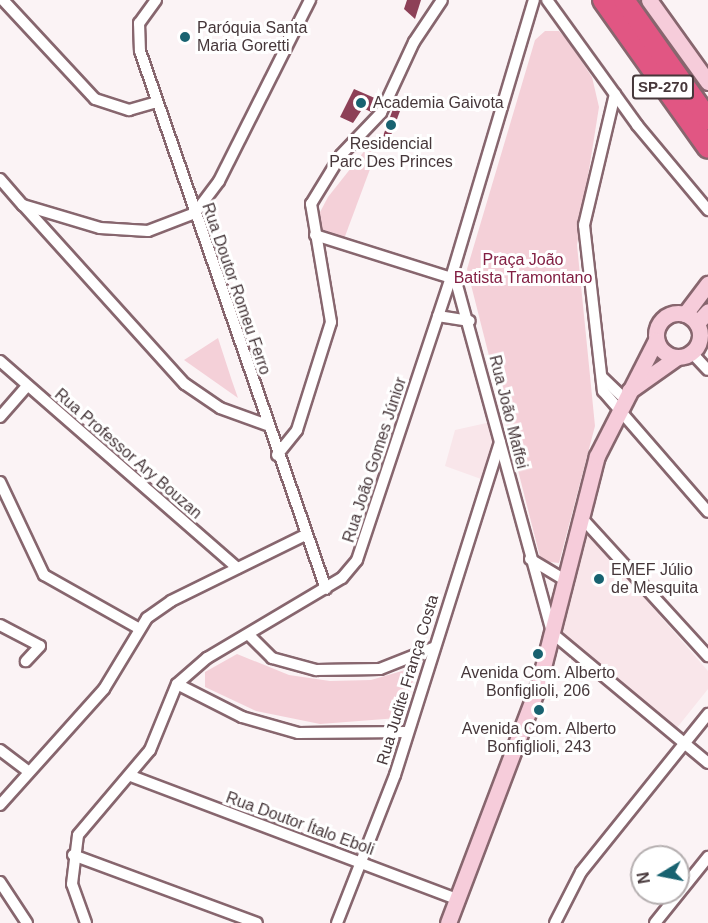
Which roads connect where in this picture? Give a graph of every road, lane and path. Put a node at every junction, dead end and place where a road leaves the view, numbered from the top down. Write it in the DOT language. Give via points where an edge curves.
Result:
graph roads {
  1 [pos="3,0"];
  2 [pos="156,0"];
  3 [pos="310,0"];
  4 [pos="442,0"];
  5 [pos="534,0"];
  6 [pos="546,0"];
  7 [pos="588,0"];
  8 [pos="603,0"];
  9 [pos="624,0"];
  10 [pos="649,0"];
  11 [pos="621,25"];
  12 [pos="708,82"];
  13 [pos="615,94"];
  14 [pos="157,102"];
  15 [pos="708,119"];
  16 [pos="708,148"];
  17 [pos="0,179"];
  18 [pos="23,205"];
  19 [pos="708,210"];
  20 [pos="195,213"];
  21 [pos="315,235"];
  22 [pos="451,278"];
  23 [pos="708,284"];
  24 [pos="708,311"];
  25 [pos="438,316"];
  26 [pos="691,319"];
  27 [pos="470,321"];
  28 [pos="656,340"];
  29 [pos="692,352"];
  30 [pos="676,358"];
  31 [pos="0,361"];
  32 [pos="708,370"];
  33 [pos="27,386"];
  34 [pos="623,400"];
  35 [pos="0,417"];
  36 [pos="267,425"];
  37 [pos="500,442"];
  38 [pos="277,455"];
  39 [pos="0,482"];
  40 [pos="708,512"];
  41 [pos="580,516"];
  42 [pos="305,535"];
  43 [pos="528,556"];
  44 [pos="237,568"];
  45 [pos="565,580"];
  46 [pos="326,589"];
  47 [pos="0,625"];
  48 [pos="138,628"];
  49 [pos="552,633"];
  50 [pos="249,635"];
  51 [pos="433,648"];
  52 [pos="708,656"];
  53 [pos="26,661"];
  54 [pos="177,684"];
  55 [pos="708,714"];
  56 [pos="407,732"];
  57 [pos="684,743"];
  58 [pos="0,750"];
  59 [pos="708,763"];
  60 [pos="29,772"];
  61 [pos="131,776"];
  62 [pos="0,805"];
  63 [pos="73,855"];
  64 [pos="708,857"];
  65 [pos="360,862"];
  66 [pos="0,882"];
  67 [pos="457,899"];
  68 [pos="27,923"];
  69 [pos="86,923"];
  70 [pos="257,923"];
  71 [pos="338,923"];
  72 [pos="448,923"];
  73 [pos="555,923"];
  74 [pos="654,923"];
  1 -- 14 [label="street" via="95,99 129,110"];
  2 -- 14 [label="street, Rua Doutor Romeu Ferro" via="137,32"];
  3 -- 20 [label="street" via="219,181"];
  4 -- 21 [label="street" via="414,42 381,113 341,155 311,204"];
  5 -- 22 [label="street, Rua João Gomes Júnior"];
  6 -- 13 [label="street"];
  7 -- 11 [label="highway"];
  8 -- 11 [label="highway, SP-270"];
  9 -- 15 [label="highway, SP-270"];
  10 -- 12 [label="main road"];
  11 -- 16 [label="highway, SP-270"];
  13 -- 19 [label="street"];
  13 -- 34 [label="street" via="584,225 605,397"];
  14 -- 20 [label="street, Rua Doutor Romeu Ferro"];
  17 -- 18 [label="street"];
  18 -- 20 [label="street" via="128,232 168,227"];
  18 -- 36 [label="street" via="185,384 211,404"];
  20 -- 36 [label="street, Rua Doutor Romeu Ferro"];
  21 -- 22 [label="street"];
  21 -- 38 [label="street" via="331,322 297,430"];
  22 -- 25 [label="street, Rua João Gomes Júnior"];
  22 -- 27 [label="street, Rua João Maffei"];
  23 -- 26 [label="main road"];
  24 -- 26 [label="main road"];
  25 -- 27 [label="street"];
  25 -- 46 [label="street, Rua João Gomes Júnior" via="363,546 350,571"];
  26 -- 28 [label="main road" via="663,319"];
  26 -- 29 [label="main road" via="700,339"];
  27 -- 37 [label="street, Rua João Maffei"];
  28 -- 30 [label="main road" via="664,352"];
  28 -- 34 [label="main road"];
  29 -- 30 [label="main road"];
  29 -- 32 [label="street"];
  30 -- 34 [label="main road"];
  31 -- 33 [label="street, Rua Professor Ary Bouzan"];
  33 -- 35 [label="street"];
  33 -- 44 [label="street, Rua Professor Ary Bouzan"];
  34 -- 40 [label="street"];
  34 -- 41 [label="main road"];
  36 -- 38 [label="street, Rua Doutor Romeu Ferro"];
  37 -- 43 [label="street, Rua João Maffei"];
  37 -- 51 [label="street, Rua Judite França Costa"];
  38 -- 42 [label="street, Rua Doutor Romeu Ferro"];
  39 -- 48 [label="street" via="44,575"];
  41 -- 45 [label="main road"];
  41 -- 52 [label="street"];
  42 -- 44 [label="street"];
  42 -- 46 [label="street, Rua Doutor Romeu Ferro"];
  43 -- 45 [label="street"];
  43 -- 49 [label="street, Rua João Maffei"];
  44 -- 48 [label="street" via="171,601"];
  45 -- 49 [label="main road"];
  46 -- 50 [label="street, Rua João Gomes Júnior"];
  47 -- 53 [label="street" via="40,646"];
  48 -- 60 [label="street" via="104,689"];
  49 -- 57 [label="street"];
  49 -- 67 [label="main road"];
  50 -- 51 [label="street" via="272,658 316,670 380,669"];
  50 -- 54 [label="street, Rua João Gomes Júnior" via="207,658"];
  51 -- 56 [label="street, Rua Judite França Costa"];
  54 -- 56 [label="street" via="242,717 298,733"];
  54 -- 61 [label="street, Rua João Gomes Júnior" via="150,750"];
  55 -- 57 [label="street"];
  56 -- 65 [label="street, Rua Judite França Costa"];
  57 -- 59 [label="street"];
  57 -- 73 [label="street" via="581,872"];
  58 -- 60 [label="street"];
  60 -- 62 [label="street"];
  61 -- 63 [label="street, Rua João Gomes Júnior" via="86,822"];
  61 -- 65 [label="street, Rua Doutor Ítalo Eboli"];
  63 -- 69 [label="street, Rua João Gomes Júnior" via="72,884"];
  63 -- 70 [label="street"];
  64 -- 74 [label="street"];
  65 -- 67 [label="street, Rua Doutor Ítalo Eboli"];
  65 -- 71 [label="street, Rua Judite França Costa"];
  66 -- 68 [label="street"];
  67 -- 72 [label="main road"];
}
